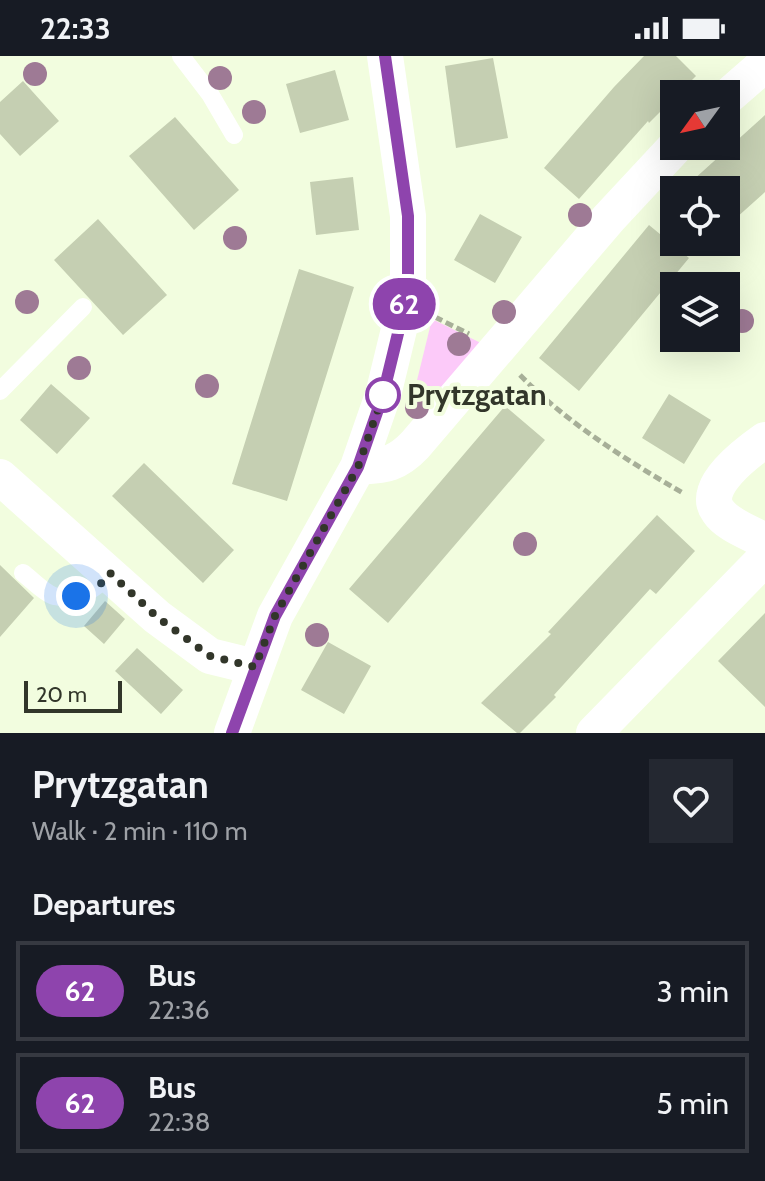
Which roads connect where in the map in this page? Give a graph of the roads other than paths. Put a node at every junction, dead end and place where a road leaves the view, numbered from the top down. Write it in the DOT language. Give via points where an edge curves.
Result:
graph roads {
  1 [pos="181,56"];
  2 [pos="385,56"];
  3 [pos="765,64"];
  4 [pos="740,86"];
  5 [pos="234,135"];
  6 [pos="663,160"];
  7 [pos="83,307"];
  8 [pos="0,391"];
  9 [pos="765,440"];
  10 [pos="358,467"];
  11 [pos="0,477"];
  12 [pos="765,541"];
  13 [pos="765,558"];
  14 [pos="23,573"];
  15 [pos="110,573"];
  16 [pos="255,667"];
  17 [pos="232,733"];
  18 [pos="594,733"];
  1 -- 5 [label="lane"];
  2 -- 10 [label="street" via="408,216 408,279 383,395"];
  3 -- 4 [label="street"];
  6 -- 10 [label="street" via="403,458"];
  7 -- 8 [label="lane"];
  9 -- 12 [label="street" via="700,499"];
  10 -- 16 [label="street" via="275,616"];
  11 -- 15 [label="street"];
  13 -- 18 [label="street"];
  14 -- 15 [label="lane" via="52,596 76,596 97,588"];
  15 -- 16 [label="street" via="210,656"];
  16 -- 17 [label="street"];
}
